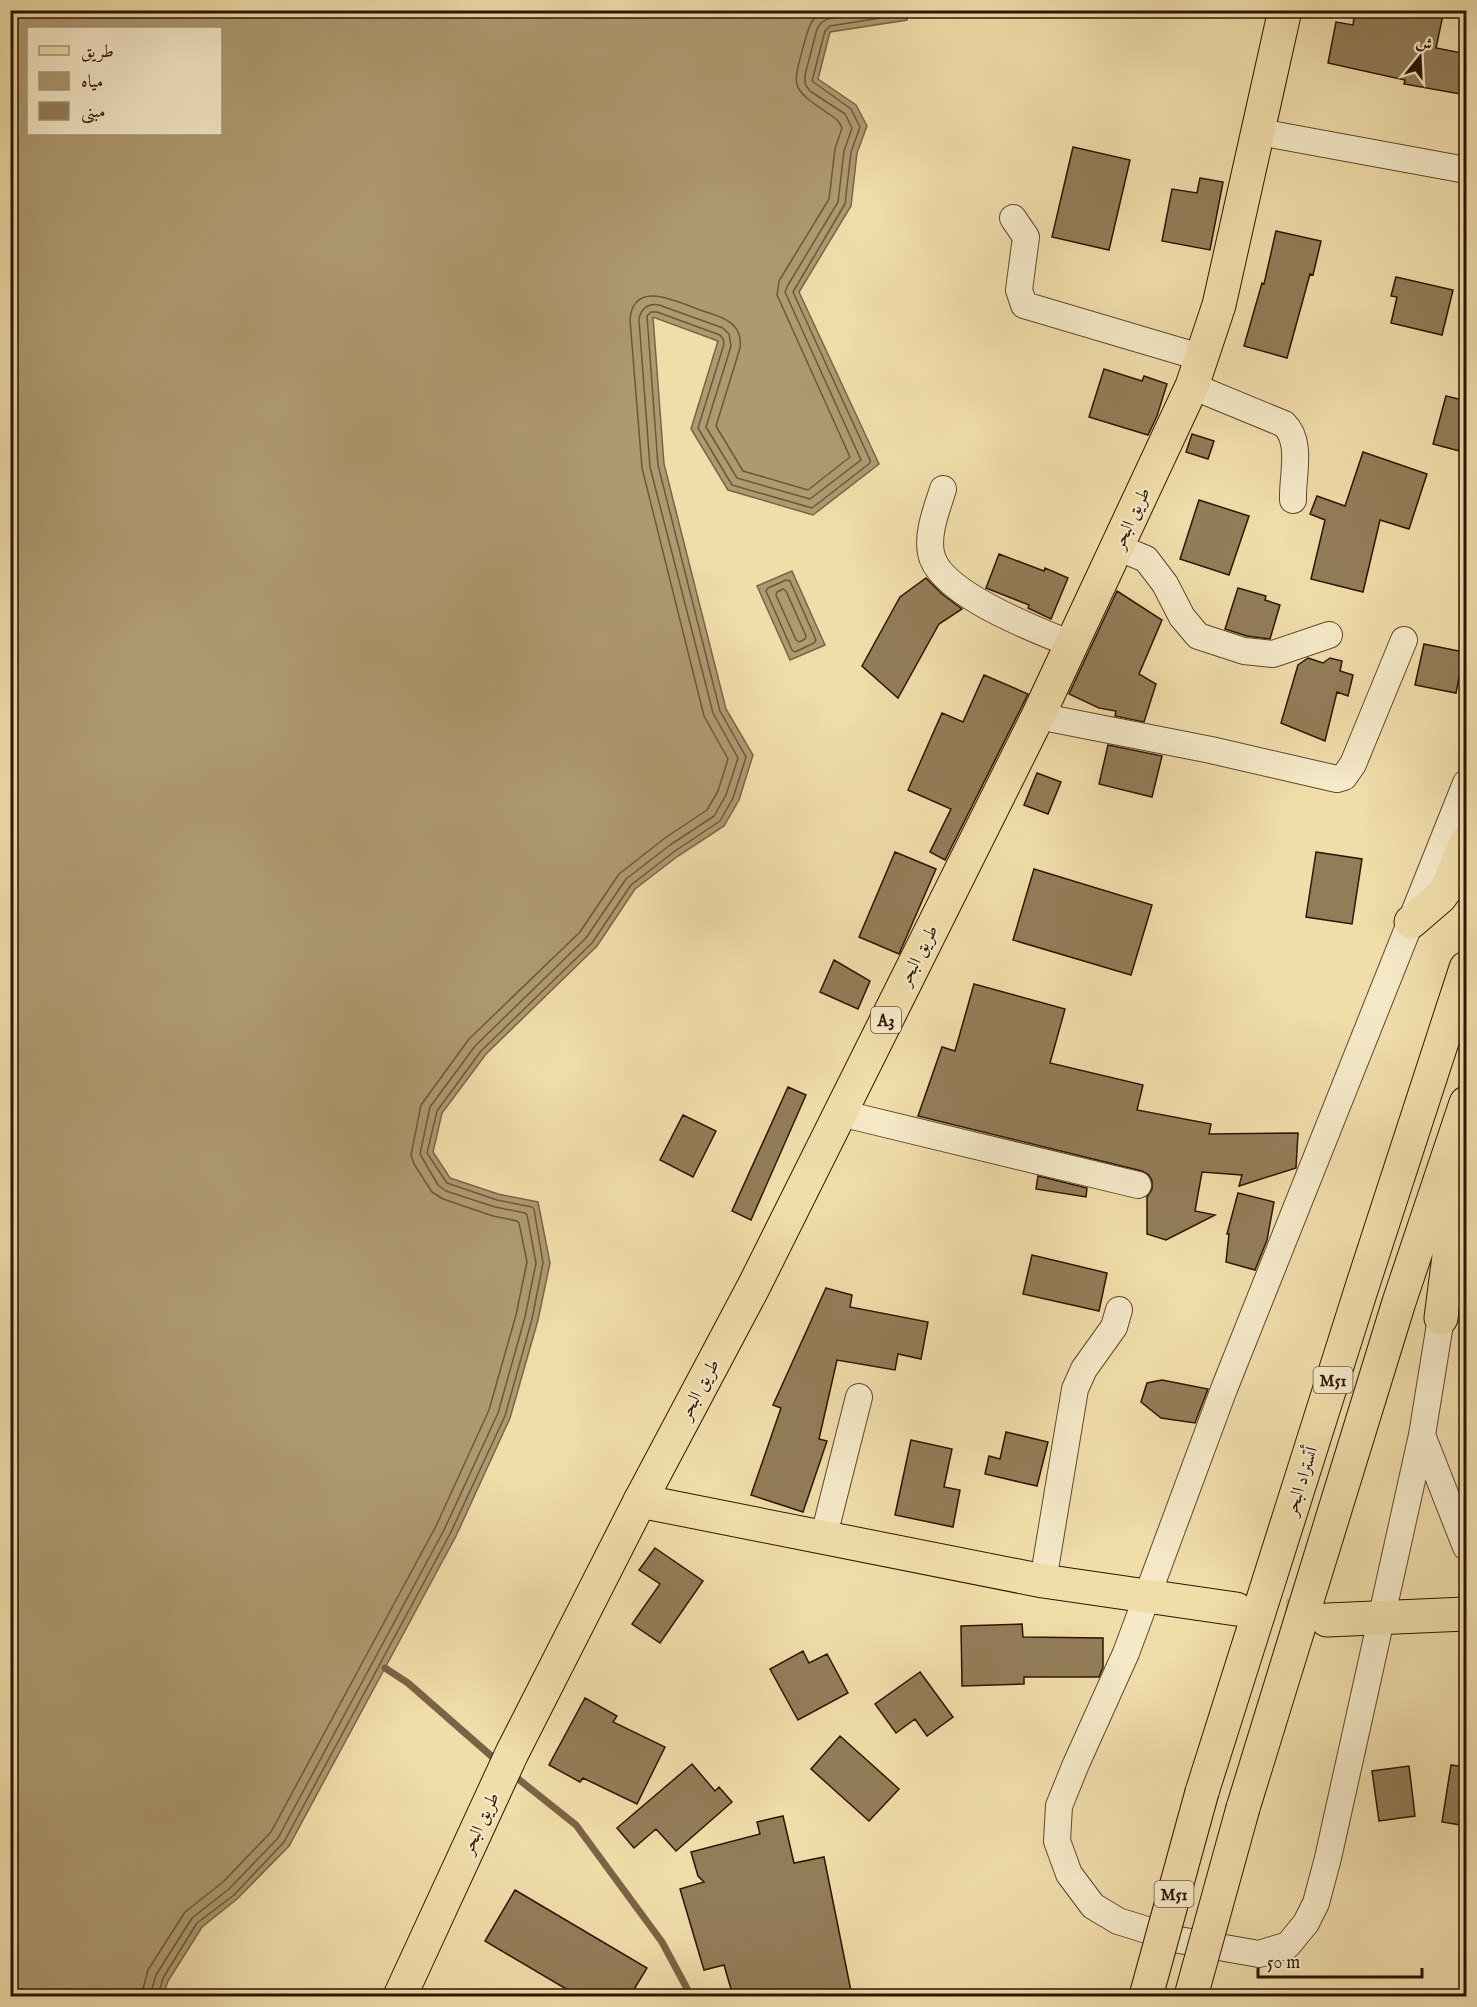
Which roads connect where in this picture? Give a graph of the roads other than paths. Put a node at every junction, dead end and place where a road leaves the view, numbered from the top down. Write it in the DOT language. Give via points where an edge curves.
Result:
graph roads {
  1 [pos="1285,10"];
  2 [pos="1259,132"];
  3 [pos="1467,170"];
  4 [pos="1013,218"];
  5 [pos="1198,372"];
  6 [pos="943,489"];
  7 [pos="1293,500"];
  8 [pos="1117,547"];
  9 [pos="1329,635"];
  10 [pos="1404,640"];
  11 [pos="1071,644"];
  12 [pos="1038,716"];
  13 [pos="1467,783"];
  14 [pos="1467,843"];
  15 [pos="1411,922"];
  16 [pos="1467,968"];
  17 [pos="1467,1103"];
  18 [pos="840,1113"];
  19 [pos="1467,1153"];
  20 [pos="1138,1185"];
  21 [pos="1467,1251"];
  22 [pos="1119,1310"];
  23 [pos="1441,1318"];
  24 [pos="859,1397"];
  25 [pos="1422,1435"];
  26 [pos="640,1501"];
  27 [pos="823,1539"];
  28 [pos="1467,1547"];
  29 [pos="1043,1581"];
  30 [pos="1148,1596"];
  31 [pos="1236,1609"];
  32 [pos="1467,1614"];
  33 [pos="1382,1618"];
  34 [pos="1327,1620"];
  35 [pos="400,1996"];
  36 [pos="1146,1996"];
  37 [pos="1191,1996"];
  1 -- 2 [label="main road, طريق البحر / A3"];
  2 -- 3 [label="street"];
  2 -- 5 [label="main road, طريق البحر / A3" via="1219,305"];
  4 -- 5 [label="street" via="1026,237 1019,290 1024,305"];
  5 -- 7 [label="street" via="1291,431 1295,442"];
  5 -- 8 [label="main road, طريق البحر / A3"];
  6 -- 11 [label="street" via="930,540 931,556 938,570 949,582 994,609"];
  8 -- 9 [label="street" via="1146,559 1198,636 1244,651 1273,654"];
  8 -- 11 [label="main road, طريق البحر / A3"];
  10 -- 12 [label="street" via="1349,772 1337,779"];
  11 -- 12 [label="main road, طريق البحر / A3"];
  12 -- 18 [label="main road, طريق البحر / A3"];
  13 -- 15 [label="street"];
  14 -- 15 [label="main road" via="1448,886"];
  15 -- 30 [label="street" via="1224,1389"];
  16 -- 36 [label="main road, أتستراد البحر / M51, bridge" via="1202,1792"];
  17 -- 37 [label="main road, M51, bridge" via="1399,1302 1243,1808"];
  18 -- 20 [label="street"];
  18 -- 26 [label="main road, طريق البحر / A3"];
  19 -- 23 [label="main road"];
  21 -- 23 [label="street"];
  22 -- 29 [label="street" via="1114,1327 1084,1369 1075,1389"];
  23 -- 25 [label="street"];
  24 -- 27 [label="street"];
  25 -- 28 [label="street"];
  25 -- 33 [label="street"];
  26 -- 27 [label="main road"];
  26 -- 35 [label="main road, طريق البحر / A3" via="512,1753"];
  27 -- 29 [label="main road"];
  29 -- 30 [label="main road"];
  30 -- 31 [label="main road"];
  30 -- 33 [label="street" via="1059,1806 1057,1841 1069,1874 1093,1906 1118,1921 1179,1940 1259,1954 1288,1945 1316,1903"];
  32 -- 33 [label="main road"];
  33 -- 34 [label="main road"];
}
